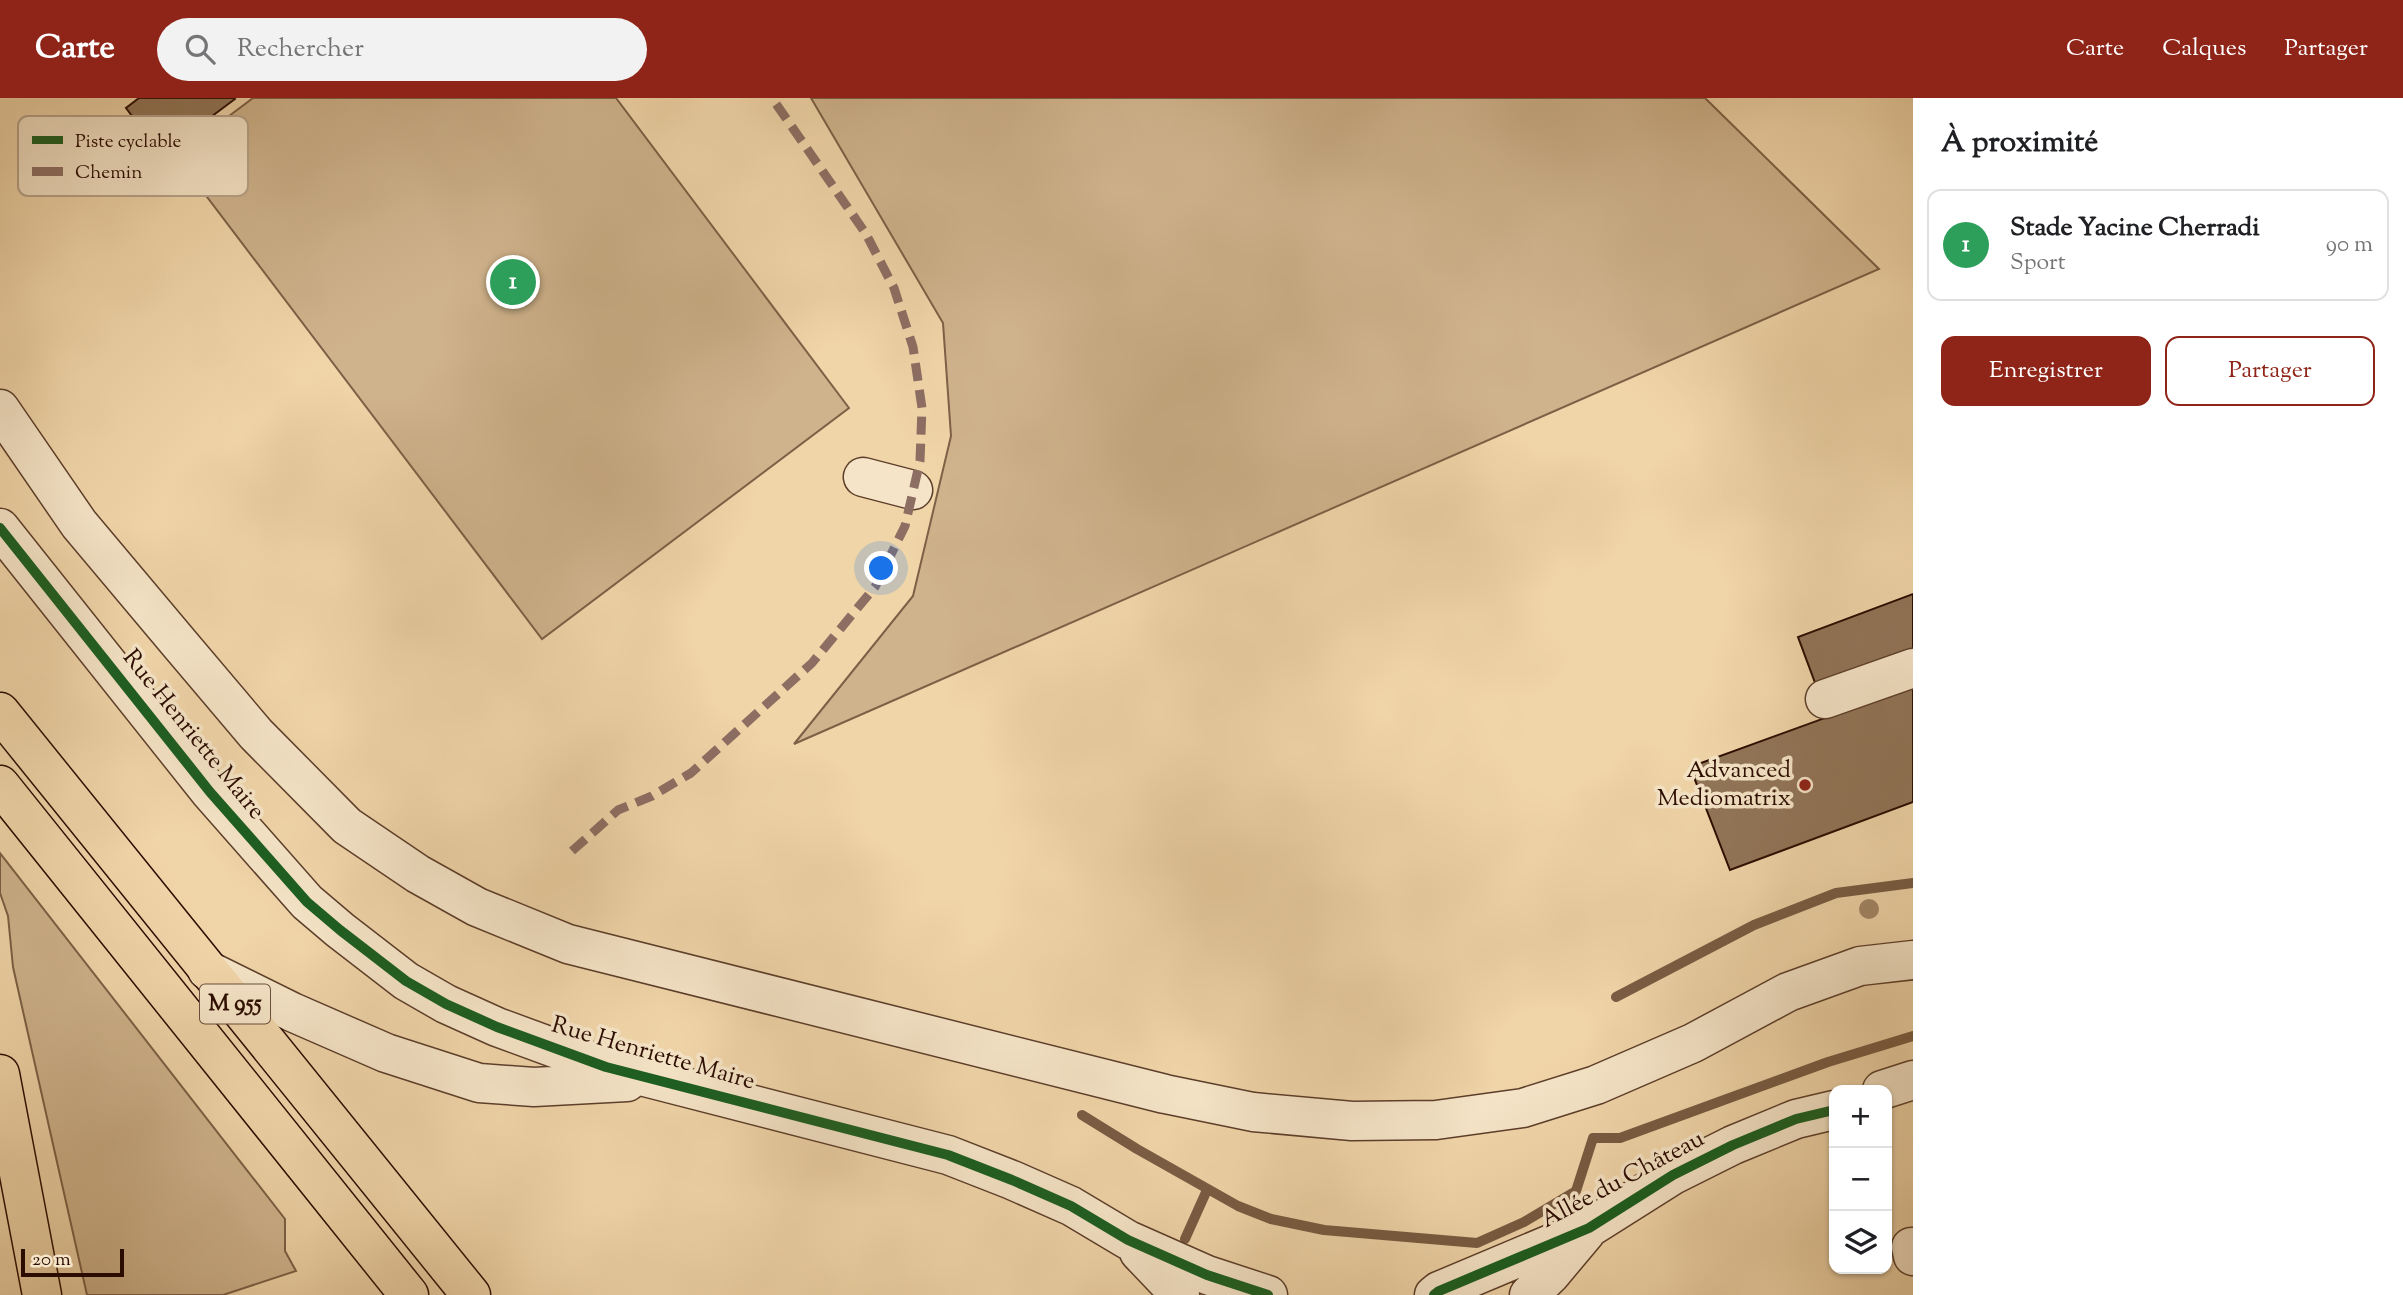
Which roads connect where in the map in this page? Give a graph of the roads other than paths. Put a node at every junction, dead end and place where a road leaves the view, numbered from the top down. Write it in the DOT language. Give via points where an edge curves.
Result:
graph roads {
  1 [pos="0,409"];
  2 [pos="863,477"];
  3 [pos="914,490"];
  4 [pos="0,528"];
  5 [pos="1913,668"];
  6 [pos="1825,699"];
  7 [pos="0,712"];
  8 [pos="0,785"];
  9 [pos="1913,960"];
  10 [pos="207,970"];
  11 [pos="0,1074"];
  12 [pos="657,1080"];
  13 [pos="1913,1080"];
  14 [pos="1892,1087"];
  15 [pos="1892,1108"];
  16 [pos="1913,1109"];
  17 [pos="1829,1111"];
  18 [pos="1589,1228"];
  19 [pos="1128,1240"];
  20 [pos="42,1295"];
  21 [pos="409,1295"];
  22 [pos="471,1295"];
  23 [pos="1180,1295"];
  24 [pos="1268,1295"];
  25 [pos="1434,1295"];
  26 [pos="1529,1295"];
  1 -- 9 [label="street" via="79,524 256,734 347,826 478,907 568,944 1165,1094 1253,1112 1352,1122 1436,1120 1523,1108 1596,1084 1693,1043 1788,992 1860,965"];
  2 -- 3 [label="street"];
  4 -- 12 [label="street, Rue Henriette Maire" via="210,792 307,902 340,930 406,981 446,1004 556,1051"];
  5 -- 6 [label="street"];
  7 -- 10 [label="highway, M 955"];
  8 -- 21 [label="highway, M 955"];
  10 -- 12 [label="street" via="386,1053 479,1083 534,1087"];
  10 -- 22 [label="highway, M 955"];
  11 -- 20 [label="highway"];
  12 -- 19 [label="street, Rue Henriette Maire" via="948,1155 1070,1206"];
  13 -- 14 [label="street"];
  15 -- 16 [label="street"];
  17 -- 18 [label="street, Allée du Château" via="1732,1145 1673,1175"];
  18 -- 25 [label="street, Allée du Château"];
  18 -- 26 [label="street, Allée du Château"];
  19 -- 23 [label="street, Rue Henriette Maire"];
  19 -- 24 [label="street, Rue Henriette Maire" via="1207,1275"];
}
